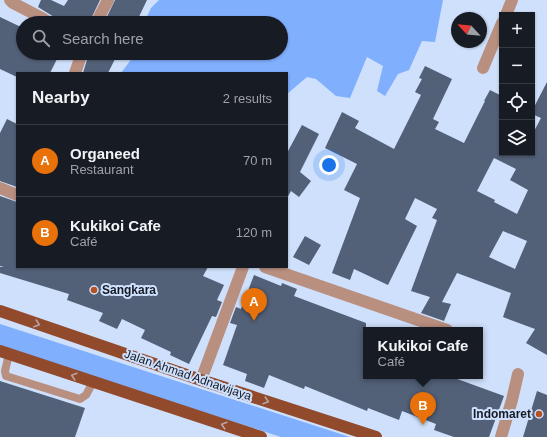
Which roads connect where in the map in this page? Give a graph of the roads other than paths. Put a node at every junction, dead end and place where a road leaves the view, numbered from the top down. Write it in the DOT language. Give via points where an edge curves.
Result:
graph roads {
  1 [pos="10,0"];
  2 [pos="108,0"];
  3 [pos="512,0"];
  4 [pos="507,12"];
  5 [pos="38,16"];
  6 [pos="100,16"];
  7 [pos="499,30"];
  8 [pos="80,60"];
  9 [pos="483,68"];
  10 [pos="75,72"];
  11 [pos="0,188"];
  12 [pos="16,195"];
  13 [pos="243,268"];
  14 [pos="268,268"];
  15 [pos="0,311"];
  16 [pos="437,327"];
  17 [pos="5,353"];
  18 [pos="518,374"];
  19 [pos="201,380"];
  20 [pos="94,382"];
  21 [pos="261,437"];
  22 [pos="376,437"];
  23 [pos="501,437"];
  1 -- 5 [label="street"];
  2 -- 6 [label="street"];
  3 -- 4 [label="street"];
  7 -- 9 [label="street"];
  8 -- 10 [label="street"];
  11 -- 12 [label="street"];
  13 -- 19 [label="street"];
  14 -- 16 [label="street"];
  15 -- 19 [label="main road, Jalan Ahmad Adnawijaya, one-way"];
  20 -- 17 [label="main road, one-way"];
  17 -- 20 [label="lane" via="6,376 80,398 86,395"];
  18 -- 23 [label="street"];
  19 -- 22 [label="main road, Jalan Ahmad Adnawijaya, one-way"];
  21 -- 20 [label="main road, one-way"];
}
